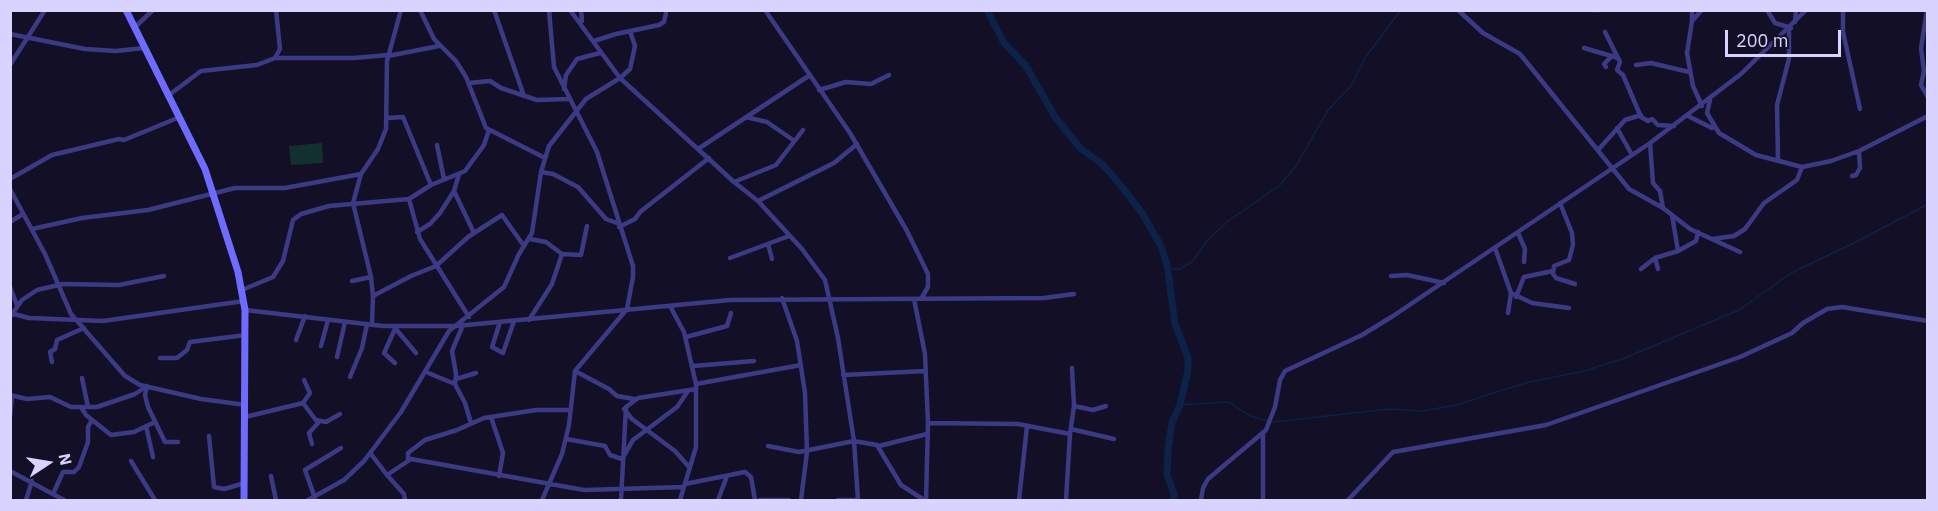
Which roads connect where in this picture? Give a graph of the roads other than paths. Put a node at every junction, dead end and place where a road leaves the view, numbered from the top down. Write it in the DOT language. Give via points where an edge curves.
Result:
graph roads {
  1 [pos="45,10"];
  2 [pos="126,10"];
  3 [pos="153,10"];
  4 [pos="276,10"];
  5 [pos="401,10"];
  6 [pos="420,10"];
  7 [pos="494,10"];
  8 [pos="549,10"];
  9 [pos="570,10"];
  10 [pos="580,10"];
  11 [pos="765,10"];
  12 [pos="1458,10"];
  13 [pos="1591,10"];
  14 [pos="1598,10"];
  15 [pos="1692,10"];
  16 [pos="1767,10"];
  17 [pos="1797,10"];
  18 [pos="1806,10"];
  19 [pos="1843,10"];
  20 [pos="1927,10"];
  21 [pos="1701,11"];
  22 [pos="666,13"];
  23 [pos="1692,21"];
  24 [pos="1795,23"];
  25 [pos="583,24"];
  26 [pos="134,28"];
  27 [pos="1790,29"];
  28 [pos="630,32"];
  29 [pos="1605,32"];
  30 [pos="10,34"];
  31 [pos="29,37"];
  32 [pos="594,41"];
  33 [pos="439,46"];
  34 [pos="144,48"];
  35 [pos="1584,48"];
  36 [pos="600,53"];
  37 [pos="388,55"];
  38 [pos="1612,56"];
  39 [pos="275,58"];
  40 [pos="1618,58"];
  41 [pos="10,65"];
  42 [pos="1636,65"];
  43 [pos="1606,67"];
  44 [pos="1689,72"];
  45 [pos="810,75"];
  46 [pos="889,75"];
  47 [pos="620,78"];
  48 [pos="469,83"];
  49 [pos="564,90"];
  50 [pos="819,90"];
  51 [pos="169,95"];
  52 [pos="524,96"];
  53 [pos="1928,97"];
  54 [pos="568,99"];
  55 [pos="1710,100"];
  56 [pos="1702,106"];
  57 [pos="1860,109"];
  58 [pos="574,112"];
  59 [pos="1641,115"];
  60 [pos="1688,116"];
  61 [pos="1928,116"];
  62 [pos="181,117"];
  63 [pos="746,117"];
  64 [pos="388,118"];
  65 [pos="1674,126"];
  66 [pos="1617,128"];
  67 [pos="1715,129"];
  68 [pos="489,130"];
  69 [pos="803,130"];
  70 [pos="793,140"];
  71 [pos="1650,143"];
  72 [pos="857,144"];
  73 [pos="437,145"];
  74 [pos="698,149"];
  75 [pos="1598,150"];
  76 [pos="1859,151"];
  77 [pos="1632,155"];
  78 [pos="545,158"];
  79 [pos="709,158"];
  80 [pos="1778,160"];
  81 [pos="1802,167"];
  82 [pos="1612,168"];
  83 [pos="541,172"];
  84 [pos="361,174"];
  85 [pos="459,174"];
  86 [pos="1852,176"];
  87 [pos="10,179"];
  88 [pos="444,179"];
  89 [pos="734,182"];
  90 [pos="431,185"];
  91 [pos="10,189"];
  92 [pos="454,191"];
  93 [pos="214,193"];
  94 [pos="409,199"];
  95 [pos="758,201"];
  96 [pos="353,203"];
  97 [pos="1560,203"];
  98 [pos="1663,207"];
  99 [pos="23,214"];
  100 [pos="1672,215"];
  101 [pos="10,222"];
  102 [pos="618,225"];
  103 [pos="586,226"];
  104 [pos="32,229"];
  105 [pos="417,232"];
  106 [pos="1698,232"];
  107 [pos="474,233"];
  108 [pos="1518,233"];
  109 [pos="789,236"];
  110 [pos="530,239"];
  111 [pos="1712,239"];
  112 [pos="768,244"];
  113 [pos="524,246"];
  114 [pos="1495,248"];
  115 [pos="1678,251"];
  116 [pos="1740,252"];
  117 [pos="562,254"];
  118 [pos="730,258"];
  119 [pos="1655,258"];
  120 [pos="772,259"];
  121 [pos="1524,262"];
  122 [pos="436,266"];
  123 [pos="1641,269"];
  124 [pos="1658,269"];
  125 [pos="1553,271"];
  126 [pos="164,276"];
  127 [pos="1390,276"];
  128 [pos="371,277"];
  129 [pos="352,281"];
  130 [pos="1444,283"];
  131 [pos="1575,284"];
  132 [pos="59,285"];
  133 [pos="10,287"];
  134 [pos="242,290"];
  135 [pos="1074,294"];
  136 [pos="1513,295"];
  137 [pos="373,296"];
  138 [pos="782,298"];
  139 [pos="830,298"];
  140 [pos="921,299"];
  141 [pos="914,300"];
  142 [pos="244,301"];
  143 [pos="17,305"];
  144 [pos="670,306"];
  145 [pos="1569,308"];
  146 [pos="627,309"];
  147 [pos="245,310"];
  148 [pos="731,313"];
  149 [pos="1508,313"];
  150 [pos="11,314"];
  151 [pos="305,316"];
  152 [pos="469,317"];
  153 [pos="76,320"];
  154 [pos="328,320"];
  155 [pos="529,320"];
  156 [pos="514,321"];
  157 [pos="1928,321"];
  158 [pos="345,322"];
  159 [pos="500,322"];
  160 [pos="369,324"];
  161 [pos="463,325"];
  162 [pos="456,326"];
  163 [pos="84,328"];
  164 [pos="395,328"];
  165 [pos="246,335"];
  166 [pos="686,337"];
  167 [pos="296,340"];
  168 [pos="321,346"];
  169 [pos="416,353"];
  170 [pos="337,357"];
  171 [pos="160,358"];
  172 [pos="754,361"];
  173 [pos="52,362"];
  174 [pos="395,363"];
  175 [pos="801,365"];
  176 [pos="693,366"];
  177 [pos="1072,368"];
  178 [pos="575,371"];
  179 [pos="925,371"];
  180 [pos="426,372"];
  181 [pos="476,373"];
  182 [pos="843,375"];
  183 [pos="350,377"];
  184 [pos="82,378"];
  185 [pos="304,380"];
  186 [pos="455,381"];
  187 [pos="147,386"];
  188 [pos="696,387"];
  189 [pos="688,391"];
  190 [pos="11,395"];
  191 [pos="634,399"];
  192 [pos="303,403"];
  193 [pos="246,405"];
  194 [pos="1074,406"];
  195 [pos="1106,406"];
  196 [pos="81,407"];
  197 [pos="88,407"];
  198 [pos="624,409"];
  199 [pos="571,410"];
  200 [pos="340,414"];
  201 [pos="10,417"];
  202 [pos="245,417"];
  203 [pos="491,417"];
  204 [pos="92,420"];
  205 [pos="316,420"];
  206 [pos="155,422"];
  207 [pos="471,423"];
  208 [pos="928,423"];
  209 [pos="146,426"];
  210 [pos="1027,426"];
  211 [pos="646,430"];
  212 [pos="1071,431"];
  213 [pos="1263,433"];
  214 [pos="927,434"];
  215 [pos="209,436"];
  216 [pos="566,439"];
  217 [pos="1114,439"];
  218 [pos="854,441"];
  219 [pos="178,442"];
  220 [pos="312,444"];
  221 [pos="768,446"];
  222 [pos="879,446"];
  223 [pos="341,448"];
  224 [pos="807,452"];
  225 [pos="371,454"];
  226 [pos="153,458"];
  227 [pos="408,459"];
  228 [pos="622,459"];
  229 [pos="131,461"];
  230 [pos="690,468"];
  231 [pos="10,471"];
  232 [pos="271,476"];
  233 [pos="387,476"];
  234 [pos="499,476"];
  235 [pos="727,476"];
  236 [pos="32,481"];
  237 [pos="245,483"];
  238 [pos="550,484"];
  239 [pos="685,485"];
  240 [pos="620,489"];
  241 [pos="52,494"];
  242 [pos="319,498"];
  243 [pos="858,500"];
  244 [pos="26,501"];
  245 [pos="64,501"];
  246 [pos="155,501"];
  247 [pos="244,501"];
  248 [pos="276,501"];
  249 [pos="308,501"];
  250 [pos="405,501"];
  251 [pos="542,501"];
  252 [pos="621,501"];
  253 [pos="680,501"];
  254 [pos="718,501"];
  255 [pos="755,501"];
  256 [pos="760,501"];
  257 [pos="789,501"];
  258 [pos="801,501"];
  259 [pos="838,501"];
  260 [pos="925,501"];
  261 [pos="1019,501"];
  262 [pos="1066,501"];
  263 [pos="1201,501"];
  264 [pos="1263,501"];
  265 [pos="1348,501"];
  1 -- 31 [label="street"];
  2 -- 26 [label="street"];
  3 -- 26 [label="street"];
  4 -- 39 [label="street" via="280,49"];
  5 -- 37 [label="street"];
  6 -- 33 [label="street"];
  7 -- 52 [label="street"];
  8 -- 49 [label="street" via="554,67"];
  9 -- 25 [label="street"];
  10 -- 25 [label="street"];
  11 -- 45 [label="street"];
  12 -- 75 [label="street" via="1483,33 1520,54"];
  13 -- 14 [label="street"];
  15 -- 23 [label="street"];
  16 -- 27 [label="street" via="1775,23"];
  17 -- 24 [label="street"];
  18 -- 24 [label="street"];
  19 -- 57 [label="street"];
  20 -- 53 [label="street" via="1921,85"];
  21 -- 23 [label="street"];
  22 -- 28 [label="street" via="663,24"];
  23 -- 44 [label="street"];
  24 -- 27 [label="street"];
  25 -- 32 [label="street"];
  26 -- 34 [label="street"];
  27 -- 55 [label="street"];
  27 -- 80 [label="street" via="1789,59 1778,105"];
  28 -- 32 [label="street"];
  28 -- 47 [label="street" via="635,46 632,65"];
  29 -- 40 [label="street"];
  30 -- 31 [label="street"];
  31 -- 34 [label="street" via="85,49"];
  31 -- 41 [label="street"];
  32 -- 36 [label="street"];
  33 -- 37 [label="street"];
  33 -- 48 [label="street" via="456,61"];
  34 -- 51 [label="street"];
  35 -- 38 [label="street"];
  36 -- 47 [label="street"];
  36 -- 49 [label="street" via="577,59 566,75"];
  37 -- 39 [label="street"];
  37 -- 64 [label="street"];
  38 -- 40 [label="street"];
  38 -- 43 [label="street" via="1604,64"];
  39 -- 51 [label="street" via="256,65 201,70"];
  40 -- 59 [label="street" via="1621,63 1617,70"];
  42 -- 44 [label="street" via="1651,63"];
  44 -- 56 [label="street"];
  45 -- 50 [label="street"];
  45 -- 63 [label="street"];
  46 -- 50 [label="street" via="871,84 846,82"];
  47 -- 58 [label="street" via="594,93"];
  47 -- 74 [label="street"];
  48 -- 52 [label="street" via="490,81"];
  48 -- 68 [label="street"];
  49 -- 54 [label="street"];
  50 -- 72 [label="street"];
  51 -- 62 [label="street"];
  52 -- 54 [label="street"];
  54 -- 58 [label="street"];
  55 -- 56 [label="street"];
  55 -- 67 [label="street" via="1707,113"];
  56 -- 60 [label="street"];
  58 -- 78 [label="street"];
  58 -- 102 [label="street" via="597,152"];
  59 -- 65 [label="street" via="1648,121 1653,118 1658,125"];
  59 -- 66 [label="street" via="1629,117"];
  60 -- 65 [label="street"];
  60 -- 67 [label="street"];
  61 -- 76 [label="street"];
  62 -- 87 [label="street" via="124,140 52,155"];
  62 -- 93 [label="street"];
  63 -- 70 [label="street" via="767,122"];
  63 -- 74 [label="street"];
  64 -- 84 [label="street" via="378,149"];
  64 -- 90 [label="street" via="403,117"];
  65 -- 71 [label="street"];
  66 -- 75 [label="street"];
  66 -- 77 [label="street"];
  67 -- 80 [label="street" via="1748,151"];
  68 -- 78 [label="street"];
  68 -- 85 [label="street" via="473,162"];
  69 -- 70 [label="street"];
  70 -- 89 [label="street" via="772,167"];
  71 -- 77 [label="street"];
  71 -- 98 [label="street" via="1653,183 1660,191"];
  72 -- 95 [label="street" via="825,168"];
  72 -- 140 [label="street" via="924,263 928,283"];
  73 -- 88 [label="street"];
  74 -- 79 [label="street"];
  75 -- 82 [label="street"];
  76 -- 81 [label="street"];
  76 -- 86 [label="street" via="1860,168"];
  77 -- 82 [label="street"];
  78 -- 83 [label="street"];
  79 -- 89 [label="street"];
  79 -- 102 [label="street" via="635,219"];
  80 -- 81 [label="street"];
  81 -- 111 [label="street" via="1797,180 1764,203 1744,230 1734,236"];
  82 -- 97 [label="street"];
  82 -- 98 [label="street" via="1629,189"];
  83 -- 102 [label="street" via="573,183 606,219"];
  83 -- 110 [label="street"];
  84 -- 93 [label="street" via="285,188 235,188"];
  84 -- 96 [label="street"];
  85 -- 88 [label="street"];
  85 -- 92 [label="street"];
  88 -- 90 [label="street"];
  89 -- 95 [label="street"];
  90 -- 94 [label="street"];
  91 -- 99 [label="street"];
  92 -- 105 [label="street" via="437,216"];
  92 -- 107 [label="street"];
  93 -- 104 [label="street" via="143,211"];
  93 -- 134 [label="street"];
  94 -- 96 [label="street"];
  94 -- 105 [label="street"];
  95 -- 109 [label="street"];
  96 -- 128 [label="street"];
  96 -- 134 [label="street" via="320,208 293,220 283,261 273,277"];
  97 -- 108 [label="street"];
  97 -- 125 [label="street" via="1573,245 1569,260 1554,266"];
  98 -- 100 [label="street"];
  99 -- 101 [label="street"];
  99 -- 104 [label="street"];
  100 -- 106 [label="street"];
  100 -- 115 [label="street"];
  102 -- 146 [label="street" via="633,266 633,288"];
  103 -- 117 [label="street" via="581,255"];
  104 -- 132 [label="street"];
  105 -- 122 [label="street"];
  106 -- 111 [label="street"];
  106 -- 115 [label="street" via="1696,241"];
  107 -- 113 [label="street" via="504,215"];
  107 -- 122 [label="street"];
  108 -- 114 [label="street"];
  108 -- 121 [label="street" via="1525,249"];
  109 -- 112 [label="street"];
  109 -- 139 [label="street" via="825,280"];
  110 -- 113 [label="street"];
  110 -- 117 [label="street" via="546,242"];
  111 -- 116 [label="street"];
  112 -- 118 [label="street"];
  112 -- 120 [label="street"];
  113 -- 152 [label="street" via="504,288"];
  114 -- 130 [label="street"];
  114 -- 136 [label="street"];
  115 -- 119 [label="street"];
  117 -- 155 [label="street" via="552,284"];
  119 -- 123 [label="street"];
  119 -- 124 [label="street"];
  122 -- 137 [label="street"];
  122 -- 152 [label="street"];
  125 -- 131 [label="street" via="1556,278"];
  125 -- 136 [label="street" via="1524,277"];
  126 -- 132 [label="street" via="119,285"];
  127 -- 130 [label="street" via="1407,275"];
  128 -- 129 [label="street"];
  128 -- 137 [label="street"];
  130 -- 213 [label="street" via="1362,335 1285,371 1271,420"];
  132 -- 143 [label="street" via="33,291"];
  132 -- 153 [label="street"];
  133 -- 143 [label="street"];
  134 -- 142 [label="street"];
  135 -- 140 [label="street" via="1044,298"];
  136 -- 145 [label="street" via="1532,303"];
  136 -- 149 [label="street"];
  137 -- 160 [label="street"];
  138 -- 139 [label="street"];
  138 -- 144 [label="street"];
  138 -- 175 [label="street"];
  139 -- 141 [label="street"];
  139 -- 182 [label="street"];
  140 -- 141 [label="street"];
  141 -- 179 [label="street" via="922,332"];
  142 -- 147 [label="street"];
  142 -- 153 [label="street" via="121,320"];
  143 -- 150 [label="street"];
  144 -- 146 [label="street"];
  144 -- 166 [label="street"];
  146 -- 155 [label="street"];
  146 -- 178 [label="street"];
  147 -- 151 [label="street"];
  147 -- 165 [label="street"];
  148 -- 166 [label="street" via="727,326"];
  150 -- 153 [label="street"];
  151 -- 154 [label="street"];
  151 -- 167 [label="street"];
  152 -- 162 [label="street"];
  153 -- 163 [label="street"];
  154 -- 158 [label="street"];
  154 -- 168 [label="street"];
  155 -- 156 [label="street"];
  156 -- 159 [label="street"];
  156 -- 159 [label="street" via="503,353 492,347"];
  157 -- 265 [label="street" via="1842,307 1827,309 1792,333 1740,357 1546,425 1393,452"];
  158 -- 160 [label="street"];
  158 -- 170 [label="street"];
  159 -- 161 [label="street"];
  160 -- 164 [label="street"];
  160 -- 183 [label="street"];
  161 -- 162 [label="street"];
  161 -- 186 [label="street" via="452,351"];
  162 -- 164 [label="street"];
  162 -- 180 [label="street" via="445,336"];
  163 -- 173 [label="street" via="57,340 50,352"];
  163 -- 187 [label="street" via="125,376"];
  164 -- 169 [label="street"];
  164 -- 174 [label="street" via="384,353"];
  165 -- 171 [label="street" via="190,342 177,357"];
  165 -- 193 [label="street"];
  166 -- 176 [label="street"];
  172 -- 176 [label="street"];
  175 -- 188 [label="street"];
  175 -- 224 [label="street" via="806,393"];
  176 -- 188 [label="street"];
  177 -- 194 [label="street"];
  178 -- 191 [label="street" via="617,396"];
  178 -- 199 [label="street"];
  179 -- 182 [label="street"];
  179 -- 208 [label="street"];
  180 -- 186 [label="street"];
  180 -- 225 [label="street"];
  181 -- 186 [label="street"];
  182 -- 218 [label="street"];
  184 -- 197 [label="street"];
  185 -- 192 [label="street" via="310,393"];
  186 -- 207 [label="street"];
  187 -- 193 [label="street"];
  187 -- 197 [label="street" via="104,406"];
  187 -- 206 [label="street" via="145,395"];
  188 -- 189 [label="street"];
  188 -- 230 [label="street" via="696,447"];
  189 -- 191 [label="street"];
  189 -- 211 [label="street" via="677,407"];
  190 -- 196 [label="street" via="27,399 50,397 68,406"];
  190 -- 201 [label="street"];
  191 -- 198 [label="street"];
  192 -- 202 [label="street"];
  192 -- 205 [label="street"];
  193 -- 202 [label="street"];
  194 -- 195 [label="street" via="1093,410"];
  194 -- 212 [label="street"];
  196 -- 197 [label="street"];
  196 -- 204 [label="street"];
  198 -- 211 [label="street"];
  198 -- 228 [label="street"];
  199 -- 203 [label="street" via="536,410"];
  199 -- 216 [label="street"];
  200 -- 205 [label="street" via="326,422"];
  202 -- 237 [label="street"];
  203 -- 207 [label="street"];
  203 -- 234 [label="street" via="502,453"];
  204 -- 209 [label="street" via="111,435"];
  204 -- 241 [label="street" via="79,467 74,472 63,472"];
  205 -- 220 [label="street" via="319,425 309,434"];
  206 -- 209 [label="street"];
  206 -- 219 [label="street" via="165,442"];
  207 -- 227 [label="street" via="425,440 408,453"];
  208 -- 210 [label="street"];
  208 -- 214 [label="street"];
  209 -- 226 [label="street"];
  210 -- 212 [label="street"];
  210 -- 261 [label="street"];
  211 -- 228 [label="street" via="633,440"];
  211 -- 230 [label="street" via="675,451"];
  212 -- 217 [label="street"];
  212 -- 262 [label="street"];
  213 -- 263 [label="street" via="1208,479"];
  213 -- 264 [label="street"];
  214 -- 222 [label="street"];
  214 -- 260 [label="street"];
  215 -- 237 [label="street" via="214,487 224,489"];
  216 -- 228 [label="street" via="605,446 610,455"];
  216 -- 238 [label="street"];
  218 -- 222 [label="street"];
  218 -- 224 [label="street"];
  218 -- 243 [label="street"];
  221 -- 224 [label="street"];
  222 -- 260 [label="street" via="901,485"];
  223 -- 242 [label="street" via="305,470"];
  224 -- 258 [label="street"];
  225 -- 233 [label="street"];
  225 -- 242 [label="street"];
  227 -- 233 [label="street"];
  227 -- 234 [label="street"];
  228 -- 240 [label="street"];
  229 -- 246 [label="street"];
  230 -- 239 [label="street"];
  231 -- 236 [label="street"];
  232 -- 248 [label="street"];
  233 -- 250 [label="street" via="404,494"];
  234 -- 238 [label="street"];
  235 -- 239 [label="street"];
  235 -- 254 [label="street"];
  235 -- 255 [label="street" via="743,471 749,475"];
  236 -- 241 [label="street"];
  236 -- 244 [label="street"];
  237 -- 247 [label="street"];
  238 -- 240 [label="street" via="584,490"];
  238 -- 251 [label="street"];
  239 -- 240 [label="street"];
  239 -- 253 [label="street"];
  240 -- 252 [label="street"];
  241 -- 245 [label="street"];
  242 -- 249 [label="street"];
  243 -- 259 [label="street"];
  256 -- 257 [label="street"];
}
